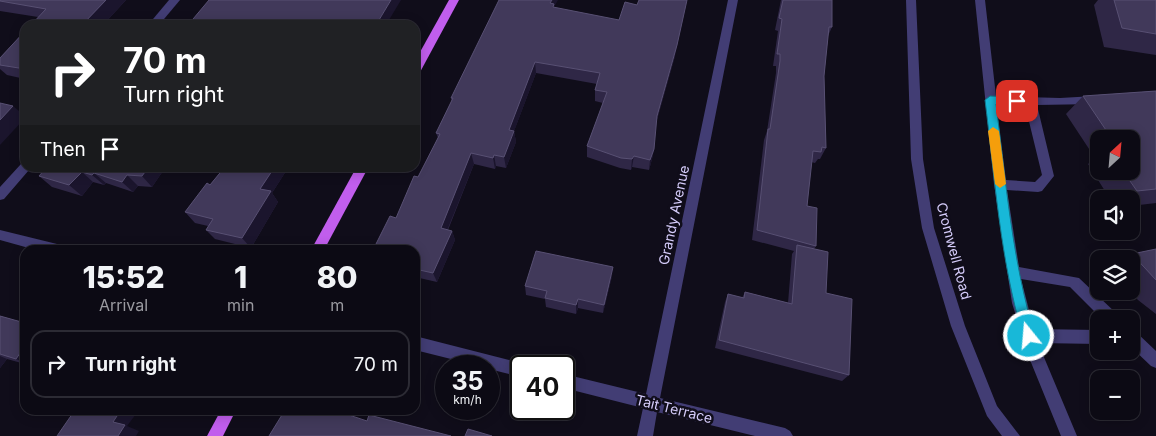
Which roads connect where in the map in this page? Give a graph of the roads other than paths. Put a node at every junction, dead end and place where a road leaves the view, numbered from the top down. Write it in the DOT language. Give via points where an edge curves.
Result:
graph roads {
  1 [pos="175,0"];
  2 [pos="454,0"];
  3 [pos="733,0"];
  4 [pos="911,0"];
  5 [pos="980,0"];
  6 [pos="157,20"];
  7 [pos="420,62"];
  8 [pos="1108,99"];
  9 [pos="990,100"];
  10 [pos="1030,101"];
  11 [pos="21,172"];
  12 [pos="360,172"];
  13 [pos="1000,184"];
  14 [pos="0,195"];
  15 [pos="0,235"];
  16 [pos="38,245"];
  17 [pos="320,245"];
  18 [pos="1013,272"];
  19 [pos="1103,310"];
  20 [pos="1029,336"];
  21 [pos="1090,338"];
  22 [pos="420,344"];
  23 [pos="1140,346"];
  24 [pos="1156,361"];
  25 [pos="510,367"];
  26 [pos="575,384"];
  27 [pos="651,404"];
  28 [pos="226,415"];
  29 [pos="215,436"];
  30 [pos="645,436"];
  31 [pos="786,436"];
  32 [pos="1012,436"];
  33 [pos="1069,436"];
  1 -- 6 [label="street"];
  2 -- 7 [label="main road"];
  3 -- 27 [label="street, Grandy Avenue"];
  4 -- 32 [label="street, Cromwell Road" via="917,159 928,228 958,326 992,411"];
  5 -- 9 [label="street"];
  8 -- 10 [label="street"];
  9 -- 10 [label="street"];
  9 -- 13 [label="street"];
  10 -- 13 [label="street" via="1048,176 1038,187"];
  11 -- 14 [label="street"];
  12 -- 17 [label="main road"];
  13 -- 18 [label="street"];
  15 -- 16 [label="street"];
  18 -- 19 [label="street" via="1074,282"];
  18 -- 20 [label="street"];
  20 -- 21 [label="street"];
  20 -- 33 [label="street"];
  22 -- 25 [label="street"];
  23 -- 24 [label="street"];
  26 -- 27 [label="street, Tait Terrace"];
  27 -- 30 [label="street, Grandy Avenue"];
  27 -- 31 [label="street, Tait Terrace"];
  28 -- 29 [label="main road"];
}
